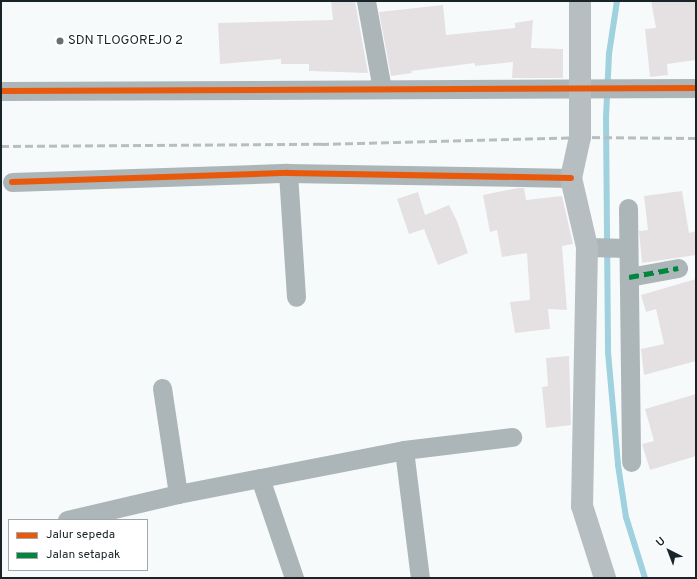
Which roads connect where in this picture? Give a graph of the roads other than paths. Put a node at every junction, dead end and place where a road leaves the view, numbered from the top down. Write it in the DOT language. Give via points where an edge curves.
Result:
graph roads {
  1 [pos="366,1"];
  2 [pos="580,1"];
  3 [pos="696,88"];
  4 [pos="382,89"];
  5 [pos="579,89"];
  6 [pos="1,91"];
  7 [pos="288,173"];
  8 [pos="571,178"];
  9 [pos="12,182"];
  10 [pos="628,208"];
  11 [pos="588,246"];
  12 [pos="622,247"];
  13 [pos="678,268"];
  14 [pos="629,277"];
  15 [pos="296,297"];
  16 [pos="162,388"];
  17 [pos="512,437"];
  18 [pos="404,450"];
  19 [pos="631,462"];
  20 [pos="260,478"];
  21 [pos="178,494"];
  22 [pos="71,519"];
  23 [pos="294,578"];
  24 [pos="420,578"];
  25 [pos="605,578"];
  1 -- 4 [label="street"];
  2 -- 5 [label="main road"];
  3 -- 5 [label="street"];
  4 -- 5 [label="street"];
  4 -- 6 [label="street"];
  5 -- 8 [label="main road" via="580,137"];
  7 -- 8 [label="street"];
  7 -- 9 [label="street"];
  7 -- 15 [label="street"];
  8 -- 11 [label="main road"];
  10 -- 12 [label="street"];
  11 -- 12 [label="street"];
  11 -- 25 [label="main road" via="582,506"];
  12 -- 14 [label="street"];
  13 -- 14 [label="street"];
  14 -- 19 [label="street"];
  16 -- 21 [label="street"];
  17 -- 18 [label="street"];
  18 -- 20 [label="street"];
  18 -- 24 [label="street"];
  20 -- 21 [label="street"];
  20 -- 23 [label="street"];
  21 -- 22 [label="street"];
}
